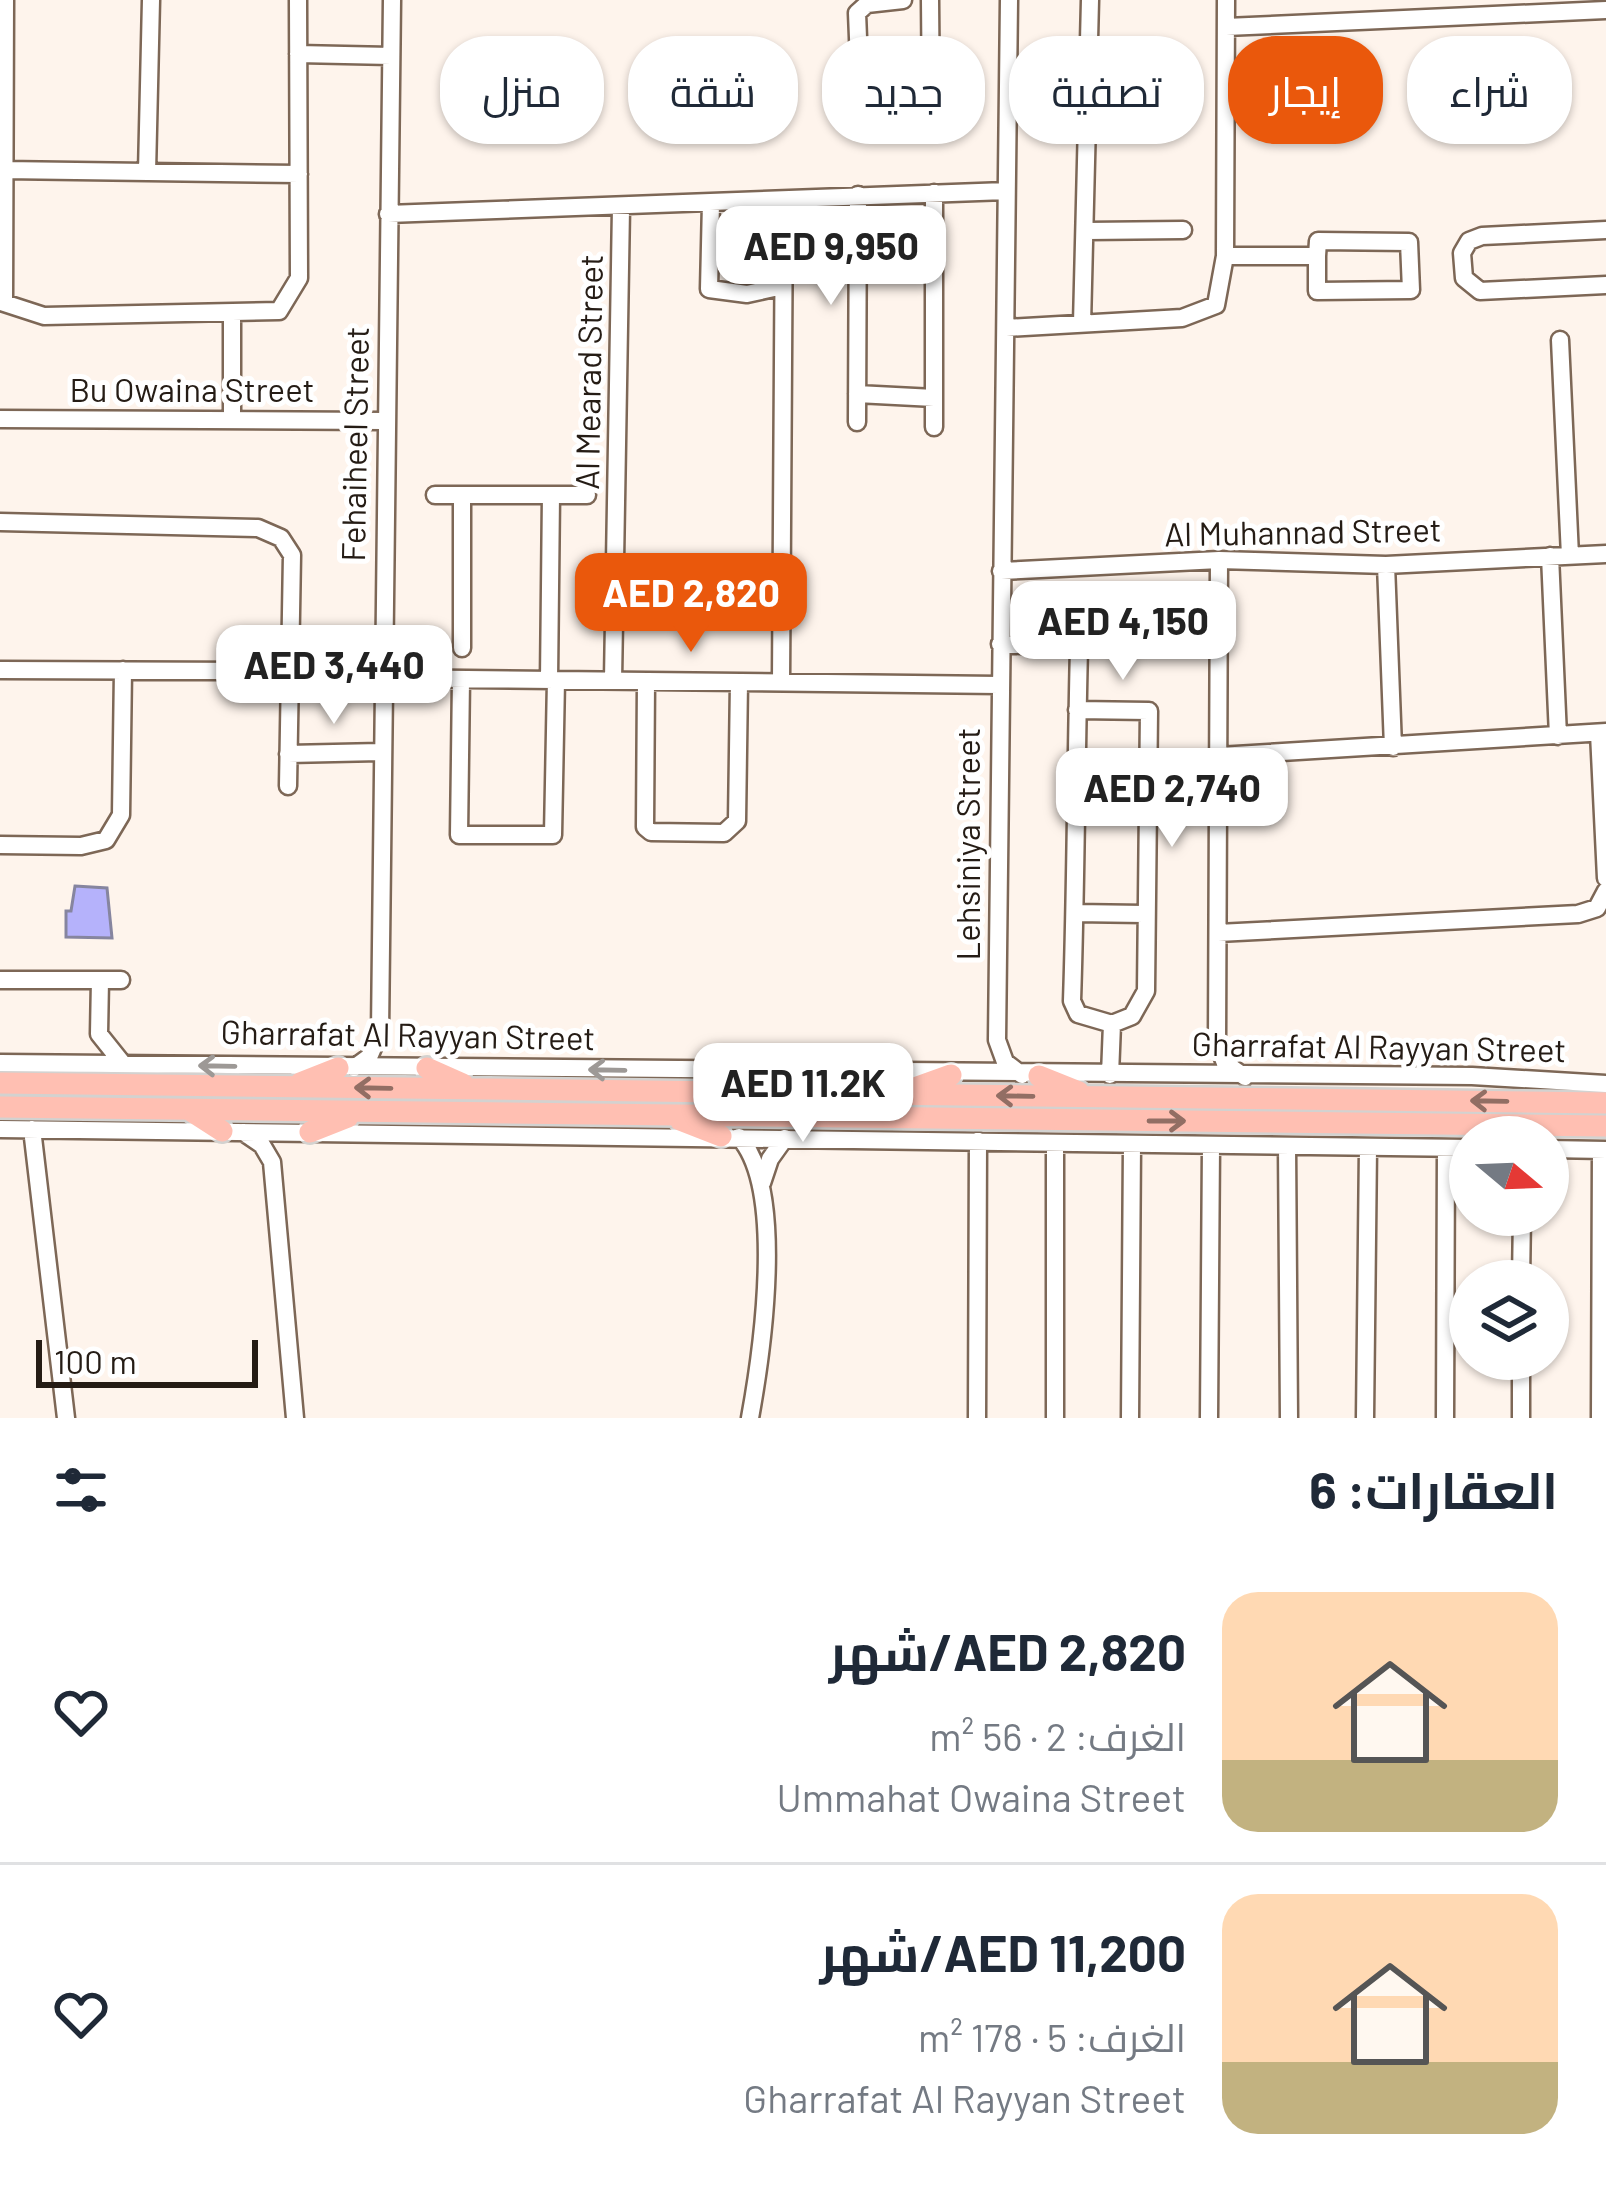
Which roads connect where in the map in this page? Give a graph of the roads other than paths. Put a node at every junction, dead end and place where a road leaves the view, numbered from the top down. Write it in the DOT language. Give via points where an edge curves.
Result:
graph roads {
  1 [pos="151,0"];
  2 [pos="298,0"];
  3 [pos="392,0"];
  4 [pos="903,0"];
  5 [pos="930,0"];
  6 [pos="1010,0"];
  7 [pos="1090,0"];
  8 [pos="1226,0"];
  9 [pos="3,6"];
  10 [pos="1550,6"];
  11 [pos="1606,10"];
  12 [pos="1226,27"];
  13 [pos="1089,36"];
  14 [pos="298,54"];
  15 [pos="391,56"];
  16 [pos="1088,144"];
  17 [pos="4,170"];
  18 [pos="147,172"];
  19 [pos="298,174"];
  20 [pos="1006,191"];
  21 [pos="934,193"];
  22 [pos="858,195"];
  23 [pos="784,201"];
  24 [pos="711,203"];
  25 [pos="621,208"];
  26 [pos="388,214"];
  27 [pos="1183,230"];
  28 [pos="1606,230"];
  29 [pos="1087,232"];
  30 [pos="1226,256"];
  31 [pos="1317,256"];
  32 [pos="1606,285"];
  33 [pos="783,286"];
  34 [pos="232,313"];
  35 [pos="1082,324"];
  36 [pos="1006,328"];
  37 [pos="1560,340"];
  38 [pos="857,394"];
  39 [pos="934,398"];
  40 [pos="0,419"];
  41 [pos="232,419"];
  42 [pos="384,421"];
  43 [pos="857,422"];
  44 [pos="934,427"];
  45 [pos="435,495"];
  46 [pos="463,495"];
  47 [pos="551,495"];
  48 [pos="587,495"];
  49 [pos="0,522"];
  50 [pos="1606,554"];
  51 [pos="1550,556"];
  52 [pos="1570,556"];
  53 [pos="1219,560"];
  54 [pos="1386,565"];
  55 [pos="1000,571"];
  56 [pos="1000,644"];
  57 [pos="462,648"];
  58 [pos="0,670"];
  59 [pos="122,670"];
  60 [pos="287,671"];
  61 [pos="381,678"];
  62 [pos="460,679"];
  63 [pos="552,680"];
  64 [pos="613,680"];
  65 [pos="646,680"];
  66 [pos="739,682"];
  67 [pos="781,682"];
  68 [pos="999,685"];
  69 [pos="1077,710"];
  70 [pos="1603,732"];
  71 [pos="1558,736"];
  72 [pos="1393,747"];
  73 [pos="380,752"];
  74 [pos="288,754"];
  75 [pos="1219,756"];
  76 [pos="288,786"];
  77 [pos="1148,814"];
  78 [pos="1076,815"];
  79 [pos="0,844"];
  80 [pos="1606,878"];
  81 [pos="1606,891"];
  82 [pos="1075,914"];
  83 [pos="1144,914"];
  84 [pos="1218,933"];
  85 [pos="0,980"];
  86 [pos="100,980"];
  87 [pos="121,980"];
  88 [pos="1112,1024"];
  89 [pos="380,1032"];
  90 [pos="98,1034"];
  91 [pos="997,1040"];
  92 [pos="1217,1043"];
  93 [pos="0,1063"];
  94 [pos="71,1064"];
  95 [pos="124,1065"];
  96 [pos="346,1068"];
  97 [pos="416,1068"];
  98 [pos="960,1075"];
  99 [pos="1031,1076"];
  100 [pos="1109,1076"];
  101 [pos="1190,1077"];
  102 [pos="1245,1077"];
  103 [pos="0,1083"];
  104 [pos="1606,1084"];
  105 [pos="290,1087"];
  106 [pos="474,1089"];
  107 [pos="900,1094"];
  108 [pos="1090,1097"];
  109 [pos="1606,1103"];
  110 [pos="0,1108"];
  111 [pos="190,1110"];
  112 [pos="360,1112"];
  113 [pos="669,1115"];
  114 [pos="848,1117"];
  115 [pos="1606,1126"];
  116 [pos="0,1129"];
  117 [pos="32,1129"];
  118 [pos="232,1131"];
  119 [pos="301,1132"];
  120 [pos="730,1136"];
  121 [pos="812,1136"];
  122 [pos="785,1138"];
  123 [pos="978,1141"];
  124 [pos="1055,1142"];
  125 [pos="1132,1144"];
  126 [pos="1211,1145"];
  127 [pos="1287,1146"];
  128 [pos="1368,1147"];
  129 [pos="1446,1148"];
  130 [pos="1569,1149"];
  131 [pos="1603,1150"];
  132 [pos="272,1162"];
  133 [pos="762,1184"];
  134 [pos="1521,1380"];
  135 [pos="66,1418"];
  136 [pos="295,1418"];
  137 [pos="750,1418"];
  138 [pos="976,1418"];
  139 [pos="1054,1418"];
  140 [pos="1130,1418"];
  141 [pos="1209,1418"];
  142 [pos="1289,1418"];
  143 [pos="1365,1418"];
  144 [pos="1445,1418"];
  145 [pos="1520,1418"];
  146 [pos="1600,1418"];
  1 -- 18 [label="street"];
  2 -- 14 [label="street"];
  3 -- 15 [label="street, Fehaiheel Street"];
  4 -- 5 [label="street" via="857,13 860,112 869,120 931,109"];
  6 -- 20 [label="street, Lehsiniya Street"];
  7 -- 13 [label="street"];
  8 -- 12 [label="street"];
  9 -- 17 [label="street"];
  10 -- 11 [label="street"];
  10 -- 12 [label="street"];
  12 -- 30 [label="street"];
  14 -- 15 [label="street"];
  14 -- 19 [label="street"];
  15 -- 26 [label="street, Fehaiheel Street"];
  16 -- 29 [label="street"];
  17 -- 18 [label="street"];
  17 -- 34 [label="street" via="4,302 44,316"];
  18 -- 19 [label="street"];
  19 -- 34 [label="street" via="299,278 279,311"];
  20 -- 21 [label="street"];
  20 -- 36 [label="street, Lehsiniya Street"];
  21 -- 22 [label="street"];
  21 -- 39 [label="street"];
  22 -- 23 [label="street"];
  22 -- 38 [label="street"];
  23 -- 24 [label="street"];
  23 -- 33 [label="street"];
  24 -- 25 [label="street"];
  24 -- 33 [label="street" via="709,289 747,294"];
  25 -- 26 [label="street"];
  25 -- 64 [label="street, Al Mearad Street"];
  26 -- 42 [label="street, Fehaiheel Street"];
  27 -- 29 [label="street"];
  28 -- 32 [label="street" via="1482,236 1462,253 1464,278 1480,291"];
  29 -- 35 [label="street"];
  30 -- 31 [label="street"];
  30 -- 35 [label="street" via="1221,297 1207,312"];
  31 -- 31 [label="street" via="1317,291 1411,290 1409,242 1318,241"];
  33 -- 67 [label="street"];
  34 -- 41 [label="street"];
  35 -- 36 [label="street"];
  36 -- 55 [label="street, Lehsiniya Street"];
  37 -- 52 [label="street"];
  38 -- 39 [label="street"];
  38 -- 43 [label="street"];
  39 -- 44 [label="street"];
  40 -- 41 [label="street, Bu Owaina Street"];
  41 -- 42 [label="street, Bu Owaina Street"];
  42 -- 61 [label="street, Fehaiheel Street"];
  45 -- 46 [label="street"];
  46 -- 47 [label="street"];
  46 -- 57 [label="street"];
  47 -- 48 [label="street"];
  47 -- 63 [label="street"];
  49 -- 60 [label="street" via="258,528 281,538 292,555"];
  50 -- 52 [label="street, Al Muhannad Street"];
  51 -- 52 [label="street, Al Muhannad Street"];
  51 -- 54 [label="street, Al Muhannad Street"];
  51 -- 71 [label="street"];
  53 -- 54 [label="street, Al Muhannad Street"];
  53 -- 55 [label="street, Al Muhannad Street"];
  53 -- 75 [label="street"];
  54 -- 72 [label="street"];
  55 -- 56 [label="street, Lehsiniya Street"];
  56 -- 68 [label="street, Lehsiniya Street"];
  56 -- 69 [label="street" via="1078,647"];
  58 -- 59 [label="street"];
  59 -- 60 [label="street"];
  59 -- 79 [label="street" via="121,815 106,840"];
  60 -- 74 [label="street"];
  61 -- 62 [label="street"];
  61 -- 73 [label="street, Fehaiheel Street"];
  62 -- 63 [label="street"];
  62 -- 63 [label="street" via="459,835 553,835"];
  63 -- 64 [label="street"];
  64 -- 65 [label="street"];
  65 -- 66 [label="street"];
  65 -- 66 [label="street" via="651,832 724,833 737,821"];
  66 -- 67 [label="street"];
  67 -- 68 [label="street"];
  68 -- 91 [label="street, Lehsiniya Street"];
  69 -- 77 [label="street" via="1149,711"];
  69 -- 78 [label="street"];
  70 -- 71 [label="street"];
  70 -- 80 [label="street"];
  71 -- 72 [label="street"];
  72 -- 75 [label="street"];
  73 -- 74 [label="street"];
  73 -- 89 [label="street, Fehaiheel Street"];
  74 -- 76 [label="street"];
  75 -- 84 [label="street"];
  77 -- 78 [label="street"];
  77 -- 83 [label="street"];
  78 -- 82 [label="street"];
  81 -- 84 [label="street" via="1597,908 1578,914"];
  82 -- 83 [label="street"];
  82 -- 88 [label="street" via="1072,1001 1078,1014"];
  83 -- 88 [label="street" via="1144,1002"];
  84 -- 92 [label="street"];
  85 -- 86 [label="street"];
  86 -- 87 [label="street"];
  86 -- 90 [label="street"];
  88 -- 100 [label="street"];
  89 -- 96 [label="street" via="369,1057"];
  89 -- 97 [label="street" via="388,1053"];
  90 -- 94 [label="street"];
  90 -- 95 [label="street"];
  91 -- 98 [label="street" via="987,1062"];
  91 -- 99 [label="street" via="1009,1066"];
  92 -- 101 [label="street" via="1208,1064"];
  92 -- 102 [label="street" via="1225,1063"];
  93 -- 94 [label="street, Gharrafat Al Rayyan Street"];
  94 -- 95 [label="street, Gharrafat Al Rayyan Street"];
  96 -- 95 [label="street, Gharrafat Al Rayyan Street, one-way"];
  96 -- 97 [label="street, Gharrafat Al Rayyan Street"];
  96 -- 105 [label="main road"];
  98 -- 97 [label="street, Gharrafat Al Rayyan Street, one-way"];
  97 -- 106 [label="main road"];
  98 -- 99 [label="street, Gharrafat Al Rayyan Street"];
  98 -- 107 [label="main road"];
  99 -- 100 [label="street, Gharrafat Al Rayyan Street"];
  99 -- 108 [label="main road"];
  100 -- 101 [label="street, Gharrafat Al Rayyan Street"];
  101 -- 102 [label="street, Gharrafat Al Rayyan Street"];
  102 -- 104 [label="street, Gharrafat Al Rayyan Street"];
  103 -- 105 [label="main road, Gharrafat Al Rayyan Street"];
  106 -- 105 [label="main road, Gharrafat Al Rayyan Street, one-way"];
  106 -- 107 [label="main road, Gharrafat Al Rayyan Street"];
  108 -- 107 [label="main road, Gharrafat Al Rayyan Street, one-way"];
  109 -- 108 [label="main road, Gharrafat Al Rayyan Street, one-way"];
  110 -- 111 [label="main road"];
  111 -- 112 [label="main road"];
  111 -- 118 [label="main road"];
  112 -- 113 [label="main road"];
  112 -- 119 [label="main road"];
  113 -- 114 [label="main road"];
  113 -- 120 [label="main road"];
  114 -- 115 [label="main road, one-way"];
  114 -- 121 [label="main road"];
  116 -- 117 [label="street"];
  117 -- 118 [label="street"];
  117 -- 135 [label="street"];
  118 -- 119 [label="street"];
  118 -- 132 [label="street" via="262,1145"];
  119 -- 120 [label="street"];
  119 -- 132 [label="street"];
  120 -- 122 [label="street"];
  120 -- 133 [label="street" via="755,1158"];
  121 -- 122 [label="street"];
  121 -- 123 [label="street"];
  122 -- 133 [label="street"];
  123 -- 124 [label="street"];
  123 -- 138 [label="street"];
  124 -- 125 [label="street"];
  124 -- 139 [label="street"];
  125 -- 126 [label="street"];
  125 -- 140 [label="street"];
  126 -- 127 [label="street"];
  126 -- 141 [label="street"];
  127 -- 128 [label="street"];
  127 -- 142 [label="street"];
  128 -- 129 [label="street"];
  128 -- 143 [label="street"];
  129 -- 144 [label="street"];
  130 -- 131 [label="street"];
  131 -- 146 [label="street"];
  132 -- 136 [label="street"];
  133 -- 137 [label="street" via="762,1331"];
  134 -- 145 [label="street"];
}
